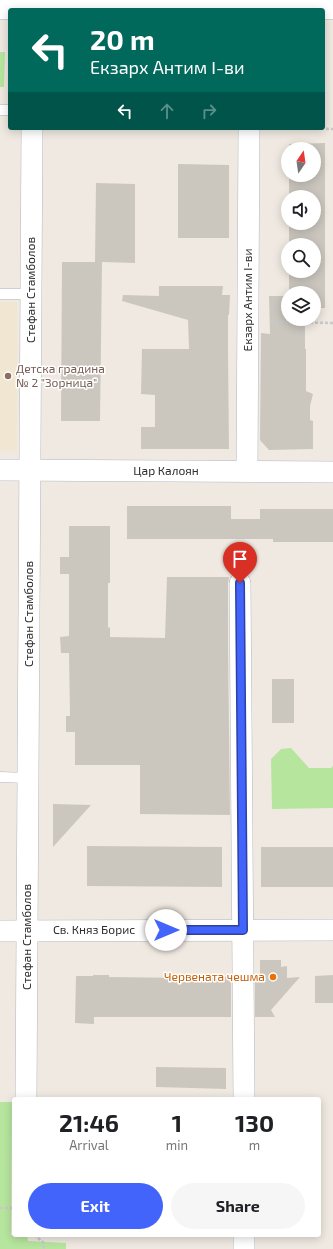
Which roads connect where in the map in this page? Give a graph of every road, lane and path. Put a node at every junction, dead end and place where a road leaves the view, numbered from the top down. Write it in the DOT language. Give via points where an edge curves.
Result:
graph roads {
  1 [pos="34,4"];
  2 [pos="258,4"];
  3 [pos="0,8"];
  4 [pos="333,8"];
  5 [pos="32,130"];
  6 [pos="250,130"];
  7 [pos="0,294"];
  8 [pos="31,294"];
  9 [pos="248,322"];
  10 [pos="333,323"];
  11 [pos="0,470"];
  12 [pos="30,470"];
  13 [pos="247,472"];
  14 [pos="333,472"];
  15 [pos="240,583"];
  16 [pos="0,777"];
  17 [pos="28,778"];
  18 [pos="0,930"];
  19 [pos="27,930"];
  20 [pos="243,930"];
  21 [pos="333,930"];
  22 [pos="26,1097"];
  23 [pos="244,1097"];
  24 [pos="0,1208"];
  25 [pos="12,1208"];
  26 [pos="37,1237"];
  27 [pos="244,1237"];
  28 [pos="44,1249"];
  29 [pos="244,1249"];
  1 -- 2 [label="main road"];
  1 -- 3 [label="main road"];
  2 -- 4 [label="main road"];
  5 -- 8 [label="street, Стефан Стамболов"];
  6 -- 9 [label="street, Екзарх Антим I-ви"];
  7 -- 8 [label="lane"];
  8 -- 12 [label="street, Стефан Стамболов"];
  9 -- 10 [label="path"];
  9 -- 13 [label="street, Екзарх Антим I-ви"];
  11 -- 12 [label="street, Цар Калоян"];
  12 -- 13 [label="street, Цар Калоян"];
  12 -- 17 [label="street, Стефан Стамболов"];
  13 -- 14 [label="street, Цар Калоян"];
  15 -- 20 [label="street"];
  16 -- 17 [label="lane"];
  17 -- 19 [label="street, Стефан Стамболов"];
  18 -- 19 [label="street, Св. Княз Борис"];
  19 -- 20 [label="street, Св. Княз Борис"];
  19 -- 22 [label="street, Стефан Стамболов"];
  20 -- 21 [label="street, Св. Княз Борис"];
  20 -- 23 [label="street"];
  24 -- 25 [label="path"];
  26 -- 28 [label="path" via="43,1242"];
  27 -- 29 [label="street"];
}
